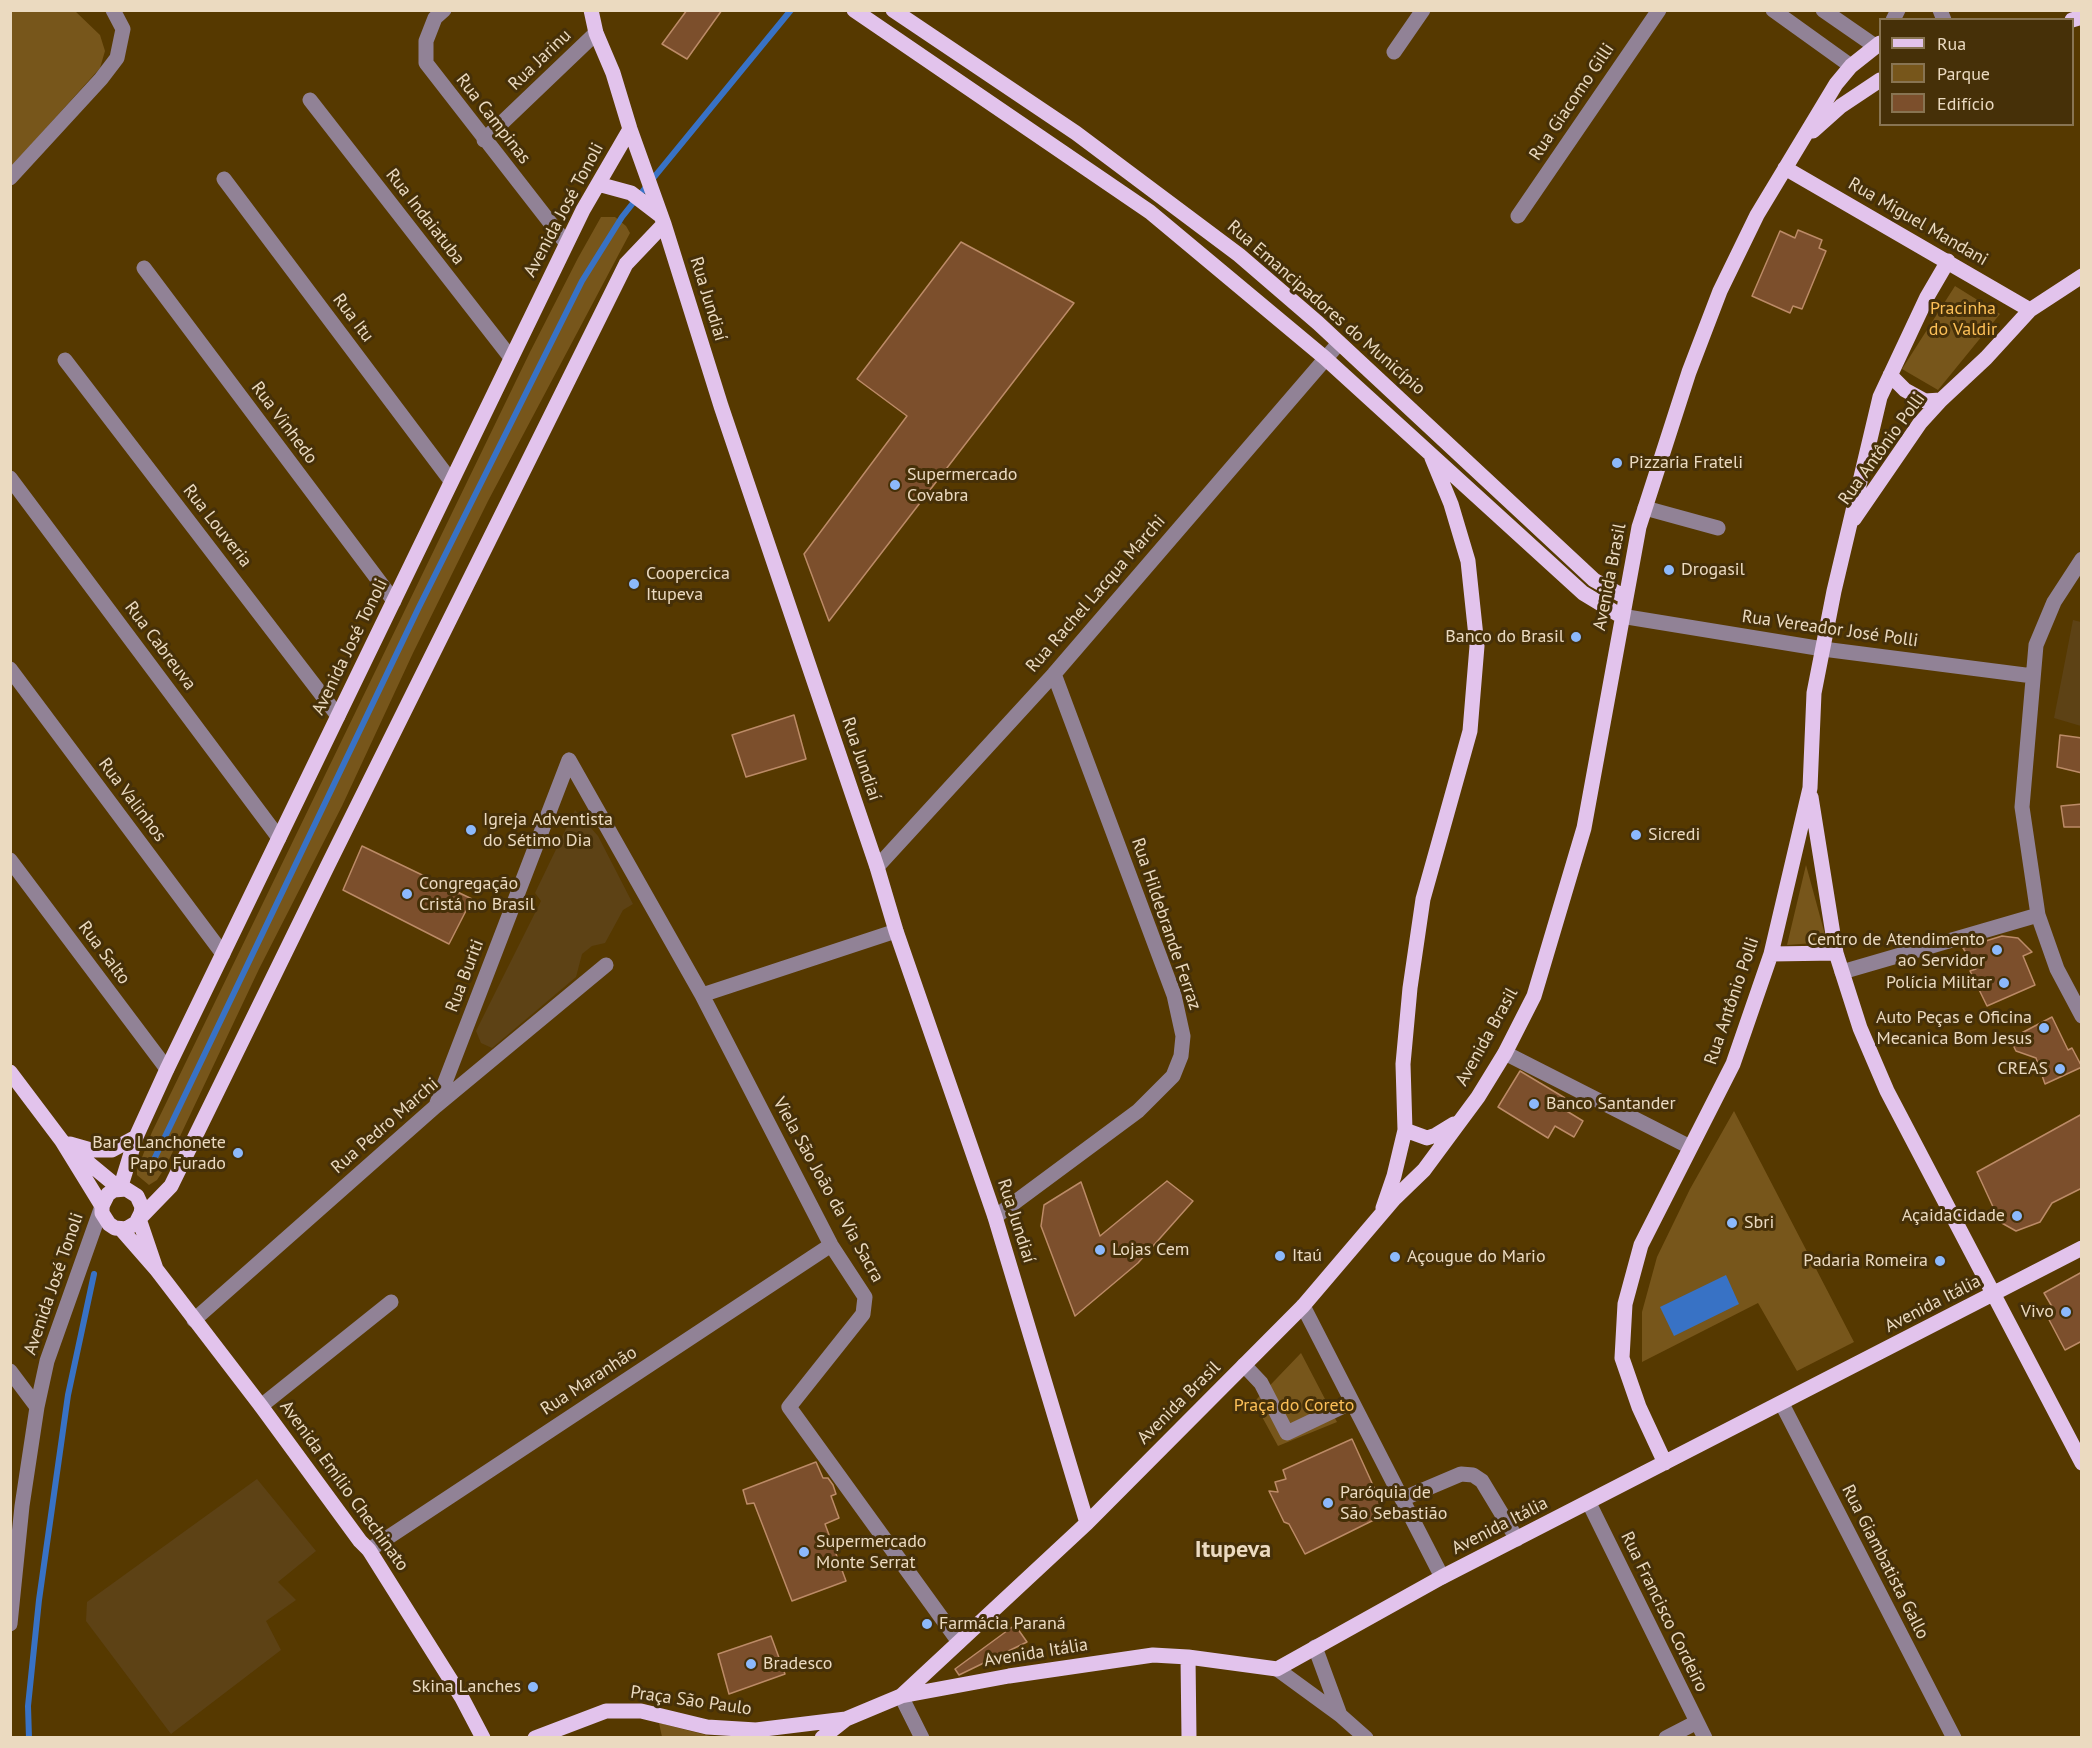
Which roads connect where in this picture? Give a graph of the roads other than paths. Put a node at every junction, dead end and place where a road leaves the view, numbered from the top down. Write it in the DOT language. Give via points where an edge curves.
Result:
graph roads {
  1 [pos="113,10"];
  2 [pos="444,10"];
  3 [pos="591,10"];
  4 [pos="855,10"];
  5 [pos="893,10"];
  6 [pos="1422,10"];
  7 [pos="1659,10"];
  8 [pos="1773,10"];
  9 [pos="1823,10"];
  10 [pos="596,33"];
  11 [pos="1879,44"];
  12 [pos="1394,52"];
  13 [pos="1851,66"];
  14 [pos="1874,84"];
  15 [pos="310,100"];
  16 [pos="630,129"];
  17 [pos="484,140"];
  18 [pos="1802,141"];
  19 [pos="1785,168"];
  20 [pos="10,178"];
  21 [pos="224,178"];
  22 [pos="598,184"];
  23 [pos="658,212"];
  24 [pos="1518,216"];
  25 [pos="566,243"];
  26 [pos="1948,261"];
  27 [pos="144,268"];
  28 [pos="2082,276"];
  29 [pos="2030,310"];
  30 [pos="1339,343"];
  31 [pos="511,358"];
  32 [pos="1325,358"];
  33 [pos="65,360"];
  34 [pos="1890,375"];
  35 [pos="1941,400"];
  36 [pos="1429,452"];
  37 [pos="10,478"];
  38 [pos="451,481"];
  39 [pos="1645,508"];
  40 [pos="1849,527"];
  41 [pos="1718,528"];
  42 [pos="2082,559"];
  43 [pos="1625,597"];
  44 [pos="394,601"];
  45 [pos="1621,616"];
  46 [pos="1822,649"];
  47 [pos="10,669"];
  48 [pos="1054,674"];
  49 [pos="2033,676"];
  50 [pos="338,716"];
  51 [pos="569,760"];
  52 [pos="1810,788"];
  53 [pos="279,837"];
  54 [pos="10,860"];
  55 [pos="877,867"];
  56 [pos="2038,915"];
  57 [pos="896,931"];
  58 [pos="1836,952"];
  59 [pos="223,954"];
  60 [pos="1771,954"];
  61 [pos="606,965"];
  62 [pos="1842,972"];
  63 [pos="702,995"];
  64 [pos="2077,996"];
  65 [pos="2082,1016"];
  66 [pos="1505,1053"];
  67 [pos="167,1070"];
  68 [pos="10,1072"];
  69 [pos="436,1106"];
  70 [pos="1460,1120"];
  71 [pos="1405,1130"];
  72 [pos="136,1137"];
  73 [pos="62,1141"];
  74 [pos="1690,1147"];
  75 [pos="120,1189"];
  76 [pos="102,1206"];
  77 [pos="1380,1216"];
  78 [pos="995,1217"];
  79 [pos="139,1219"];
  80 [pos="121,1229"];
  81 [pos="831,1245"];
  82 [pos="2082,1248"];
  83 [pos="156,1269"];
  84 [pos="1994,1294"];
  85 [pos="391,1302"];
  86 [pos="1303,1306"];
  87 [pos="194,1320"];
  88 [pos="1244,1365"];
  89 [pos="10,1371"];
  90 [pos="1352,1402"];
  91 [pos="1782,1404"];
  92 [pos="261,1406"];
  93 [pos="37,1407"];
  94 [pos="1665,1463"];
  95 [pos="2082,1463"];
  96 [pos="1402,1499"];
  97 [pos="1589,1503"];
  98 [pos="1087,1523"];
  99 [pos="1517,1539"];
  100 [pos="369,1550"];
  101 [pos="1442,1577"];
  102 [pos="10,1624"];
  103 [pos="960,1642"];
  104 [pos="1315,1647"];
  105 [pos="1188,1657"];
  106 [pos="1277,1669"];
  107 [pos="902,1696"];
  108 [pos="1340,1715"];
  109 [pos="846,1719"];
  110 [pos="1697,1722"];
  111 [pos="760,1734"];
  112 [pos="483,1737"];
  113 [pos="535,1737"];
  114 [pos="822,1737"];
  115 [pos="922,1737"];
  116 [pos="1189,1737"];
  117 [pos="1366,1737"];
  118 [pos="1666,1737"];
  119 [pos="1705,1737"];
  120 [pos="1954,1737"];
  1 -- 20 [label="street" via="123,29 117,58"];
  2 -- 17 [label="street, Rua Campinas" via="435,18 426,41 426,63"];
  3 -- 10 [label="main road, Rua Jundiaí"];
  4 -- 32 [label="main road" via="1150,212"];
  5 -- 30 [label="main road, Rua Emancipadores do Município" via="1076,133 1239,255"];
  6 -- 12 [label="street"];
  7 -- 24 [label="street, Rua Giacomo Gilli"];
  8 -- 13 [label="street"];
  9 -- 11 [label="street"];
  10 -- 16 [label="main road, Rua Jundiaí"];
  10 -- 17 [label="street, Rua Jarinu"];
  11 -- 13 [label="main road, Avenida Brasil"];
  13 -- 14 [label="main road" via="1856,79"];
  13 -- 18 [label="main road, Avenida Brasil"];
  14 -- 18 [label="main road, Avenida Brasil" via="1841,106"];
  15 -- 31 [label="street, Rua Indaiatuba"];
  16 -- 22 [label="main road, Avenida José Tonoli"];
  16 -- 23 [label="main road, Rua Jundiaí"];
  17 -- 25 [label="street, Rua Campinas"];
  18 -- 19 [label="main road, Avenida Brasil"];
  19 -- 26 [label="main road, Rua Miguel Mandani"];
  19 -- 39 [label="main road, Avenida Brasil" via="1719,291"];
  21 -- 38 [label="street, Rua Itu"];
  22 -- 23 [label="main road" via="631,193"];
  22 -- 25 [label="main road, Avenida José Tonoli"];
  23 -- 55 [label="main road, Rua Jundiaí"];
  23 -- 79 [label="main road" via="626,264 171,1186"];
  25 -- 31 [label="main road, Avenida José Tonoli"];
  26 -- 29 [label="main road, Rua Miguel Mandani"];
  26 -- 34 [label="main road, Rua Antônio Polli"];
  27 -- 44 [label="street, Rua Vinhedo"];
  28 -- 29 [label="main road, Rua Antônio Polli"];
  29 -- 35 [label="main road, Rua Antônio Polli"];
  30 -- 32 [label="street, Rua Rachel Lacqua Marchi"];
  30 -- 43 [label="main road, Rua Emancipadores do Município" via="1594,580"];
  31 -- 38 [label="main road, Avenida José Tonoli"];
  32 -- 36 [label="main road"];
  32 -- 48 [label="street, Rua Rachel Lacqua Marchi"];
  33 -- 50 [label="street, Rua Louveria"];
  34 -- 35 [label="main road" via="1905,390 1925,401"];
  34 -- 40 [label="main road, Rua Antônio Polli" via="1880,397"];
  35 -- 40 [label="main road, Rua Antônio Polli" via="1920,423"];
  36 -- 45 [label="main road" via="1583,593"];
  36 -- 71 [label="main road" via="1468,561 1477,646 1470,731 1423,899 1403,1064"];
  37 -- 53 [label="street, Rua Cabreuva"];
  38 -- 44 [label="main road, Avenida José Tonoli"];
  39 -- 41 [label="street"];
  39 -- 43 [label="main road, Avenida Brasil"];
  40 -- 46 [label="main road, Rua Antônio Polli"];
  42 -- 49 [label="street" via="2045,623 2036,645"];
  43 -- 45 [label="main road, Avenida Brasil"];
  44 -- 50 [label="main road, Avenida José Tonoli"];
  45 -- 46 [label="street, Rua Vereador José Polli"];
  45 -- 66 [label="main road, Avenida Brasil" via="1584,828 1534,996"];
  46 -- 49 [label="street, Rua Vereador José Polli"];
  46 -- 52 [label="main road, Rua Antônio Polli" via="1814,693"];
  47 -- 59 [label="street, Rua Valinhos"];
  48 -- 55 [label="street, Rua Rachel Lacqua Marchi"];
  48 -- 78 [label="street, Rua Hildebrande Ferraz" via="1174,995 1183,1036 1181,1056 1173,1076 1138,1111"];
  49 -- 56 [label="street" via="2022,807"];
  50 -- 53 [label="main road, Avenida José Tonoli"];
  51 -- 63 [label="street, Viela São João da Via Sacra"];
  51 -- 69 [label="street, Rua Buriti"];
  52 -- 58 [label="main road"];
  52 -- 60 [label="main road, Rua Antônio Polli"];
  53 -- 59 [label="main road, Avenida José Tonoli"];
  54 -- 67 [label="street, Rua Salto"];
  55 -- 57 [label="main road, Rua Jundiaí"];
  56 -- 62 [label="street"];
  56 -- 64 [label="street" via="2057,969"];
  57 -- 63 [label="street"];
  57 -- 78 [label="main road, Rua Jundiaí"];
  58 -- 60 [label="main road"];
  58 -- 62 [label="main road"];
  59 -- 67 [label="main road, Avenida José Tonoli"];
  60 -- 74 [label="main road, Rua Antônio Polli" via="1733,1064"];
  61 -- 69 [label="street, Rua Pedro Marchi"];
  62 -- 84 [label="main road" via="1887,1091"];
  63 -- 81 [label="street, Viela São João da Via Sacra"];
  64 -- 65 [label="street"];
  66 -- 70 [label="main road, Avenida Brasil"];
  66 -- 74 [label="street"];
  67 -- 72 [label="main road, Avenida José Tonoli"];
  68 -- 73 [label="main road"];
  69 -- 87 [label="street, Rua Pedro Marchi"];
  70 -- 71 [label="main road" via="1427,1138"];
  70 -- 77 [label="main road, Avenida Brasil" via="1424,1170"];
  71 -- 77 [label="main road"];
  72 -- 73 [label="main road" via="112,1150 91,1150"];
  72 -- 75 [label="main road, Avenida José Tonoli"];
  73 -- 75 [label="main road"];
  73 -- 76 [label="main road"];
  74 -- 94 [label="main road, Rua Antônio Polli" via="1641,1245 1624,1304 1622,1358"];
  75 -- 76 [label="main road" via="108,1194"];
  75 -- 79 [label="main road" via="137,1196 142,1207"];
  76 -- 80 [label="main road" via="105,1219"];
  76 -- 93 [label="street, Avenida José Tonoli" via="47,1361"];
  77 -- 86 [label="main road, Avenida Brasil"];
  78 -- 98 [label="main road, Rua Jundiaí"];
  79 -- 80 [label="main road" via="132,1227"];
  79 -- 83 [label="main road, Avenida Emílio Chechinato"];
  80 -- 83 [label="main road, Avenida Emílio Chechinato"];
  81 -- 100 [label="street, Rua Maranhão"];
  81 -- 103 [label="street, Viela São João da Via Sacra" via="865,1297 863,1314 789,1407"];
  82 -- 84 [label="main road, Avenida Itália"];
  83 -- 87 [label="main road, Avenida Emílio Chechinato"];
  84 -- 91 [label="main road, Avenida Itália"];
  84 -- 95 [label="main road"];
  85 -- 92 [label="street"];
  86 -- 88 [label="main road, Avenida Brasil"];
  86 -- 90 [label="street"];
  87 -- 92 [label="main road, Avenida Emílio Chechinato"];
  88 -- 90 [label="street" via="1261,1383 1287,1433"];
  88 -- 98 [label="main road, Avenida Brasil"];
  89 -- 93 [label="street"];
  90 -- 96 [label="street"];
  91 -- 94 [label="main road, Avenida Itália"];
  91 -- 120 [label="street, Rua Giambatista Gallo"];
  92 -- 100 [label="main road, Avenida Emílio Chechinato"];
  93 -- 102 [label="street, Avenida José Tonoli"];
  94 -- 97 [label="main road, Avenida Itália"];
  96 -- 99 [label="street" via="1461,1474 1473,1475 1482,1481"];
  96 -- 101 [label="street"];
  97 -- 99 [label="main road, Avenida Itália"];
  97 -- 110 [label="street, Rua Francisco Cordeiro"];
  98 -- 103 [label="main road, Avenida Brasil"];
  99 -- 101 [label="main road, Avenida Itália"];
  100 -- 112 [label="main road, Avenida Emílio Chechinato"];
  101 -- 104 [label="main road, Avenida Itália"];
  103 -- 107 [label="main road, Avenida Brasil"];
  104 -- 106 [label="main road, Avenida Itália"];
  104 -- 108 [label="street"];
  105 -- 106 [label="main road, Avenida Itália"];
  105 -- 107 [label="main road, Avenida Itália" via="1153,1655"];
  105 -- 116 [label="main road"];
  106 -- 108 [label="street"];
  107 -- 109 [label="main road, Praça São Paulo"];
  107 -- 115 [label="street"];
  108 -- 117 [label="street"];
  109 -- 111 [label="main road, Praça São Paulo"];
  109 -- 114 [label="main road, Praça São Paulo"];
  110 -- 118 [label="street"];
  110 -- 119 [label="street, Rua Francisco Cordeiro"];
  111 -- 113 [label="main road, Praça São Paulo" via="641,1711 606,1711"];
}
